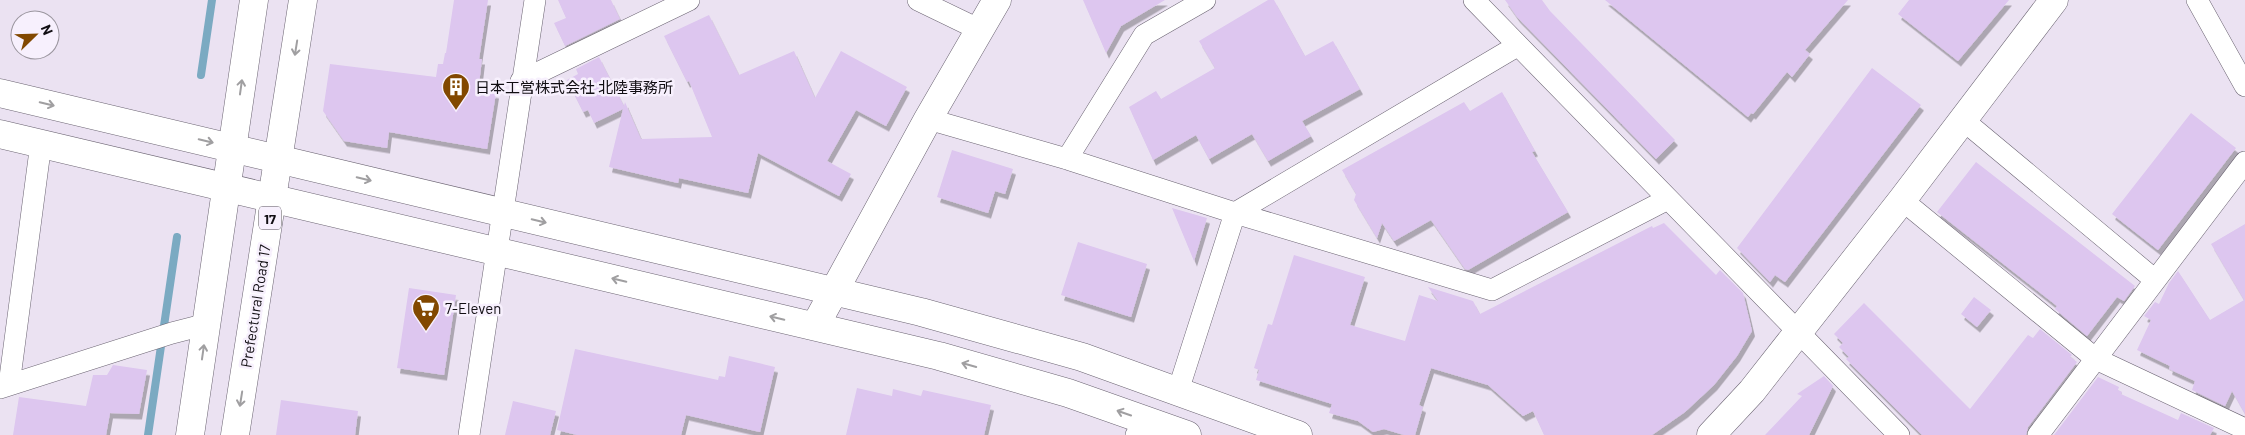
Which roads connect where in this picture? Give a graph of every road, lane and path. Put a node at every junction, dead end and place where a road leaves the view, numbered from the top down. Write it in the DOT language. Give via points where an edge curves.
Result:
graph roads {
  1 [pos="254,0"];
  2 [pos="303,0"];
  3 [pos="535,0"];
  4 [pos="689,0"];
  5 [pos="918,0"];
  6 [pos="997,0"];
  7 [pos="1205,0"];
  8 [pos="1474,0"];
  9 [pos="2054,0"];
  10 [pos="2197,0"];
  11 [pos="980,30"];
  12 [pos="1517,46"];
  13 [pos="522,80"];
  14 [pos="2245,86"];
  15 [pos="0,92"];
  16 [pos="928,119"];
  17 [pos="1963,120"];
  18 [pos="0,134"];
  19 [pos="41,143"];
  20 [pos="232,148"];
  21 [pos="1068,158"];
  22 [pos="279,159"];
  23 [pos="2245,162"];
  24 [pos="227,187"];
  25 [pos="273,198"];
  26 [pos="1668,199"];
  27 [pos="1902,200"];
  28 [pos="502,212"];
  29 [pos="1235,213"];
  30 [pos="496,251"];
  31 [pos="2155,280"];
  32 [pos="834,291"];
  33 [pos="207,324"];
  34 [pos="815,326"];
  35 [pos="1797,332"];
  36 [pos="2096,359"];
  37 [pos="5,386"];
  38 [pos="1178,391"];
  39 [pos="2245,429"];
  40 [pos="1147,430"];
  41 [pos="190,435"];
  42 [pos="235,435"];
  43 [pos="469,435"];
  44 [pos="1187,435"];
  45 [pos="1298,435"];
  46 [pos="1711,435"];
  47 [pos="1899,435"];
  48 [pos="2038,435"];
  20 -- 1 [label="street, one-way"];
  2 -- 22 [label="street, Prefectural Road 17 / 17, one-way"];
  3 -- 13 [label="street"];
  4 -- 13 [label="street"];
  5 -- 11 [label="street"];
  6 -- 11 [label="street"];
  7 -- 21 [label="street" via="1144,35"];
  8 -- 12 [label="street"];
  9 -- 17 [label="street"];
  10 -- 14 [label="street"];
  11 -- 16 [label="street"];
  12 -- 26 [label="street"];
  12 -- 29 [label="street"];
  13 -- 28 [label="street"];
  15 -- 20 [label="street, one-way"];
  16 -- 21 [label="street"];
  16 -- 32 [label="street"];
  17 -- 27 [label="street"];
  17 -- 31 [label="street"];
  18 -- 19 [label="street"];
  19 -- 24 [label="street"];
  19 -- 37 [label="street"];
  20 -- 22 [label="street"];
  20 -- 24 [label="street"];
  21 -- 29 [label="street"];
  22 -- 25 [label="street, Prefectural Road 17 / 17"];
  22 -- 28 [label="street, one-way"];
  23 -- 31 [label="street"];
  24 -- 25 [label="street"];
  24 -- 33 [label="street"];
  25 -- 30 [label="street"];
  25 -- 42 [label="street, Prefectural Road 17 / 17, one-way"];
  26 -- 29 [label="street" via="1492,290"];
  26 -- 35 [label="street"];
  27 -- 35 [label="street"];
  27 -- 36 [label="street"];
  28 -- 30 [label="street"];
  28 -- 32 [label="street, one-way"];
  29 -- 38 [label="street"];
  34 -- 30 [label="street, one-way"];
  30 -- 43 [label="street"];
  31 -- 36 [label="street"];
  32 -- 34 [label="street"];
  32 -- 38 [label="street" via="1082,357"];
  33 -- 37 [label="street"];
  41 -- 33 [label="street, one-way"];
  40 -- 34 [label="street, one-way" via="1050,388 939,356"];
  35 -- 46 [label="street" via="1752,391"];
  35 -- 47 [label="street"];
  36 -- 39 [label="street"];
  36 -- 48 [label="street"];
  38 -- 45 [label="street"];
  40 -- 44 [label="street"];
}
